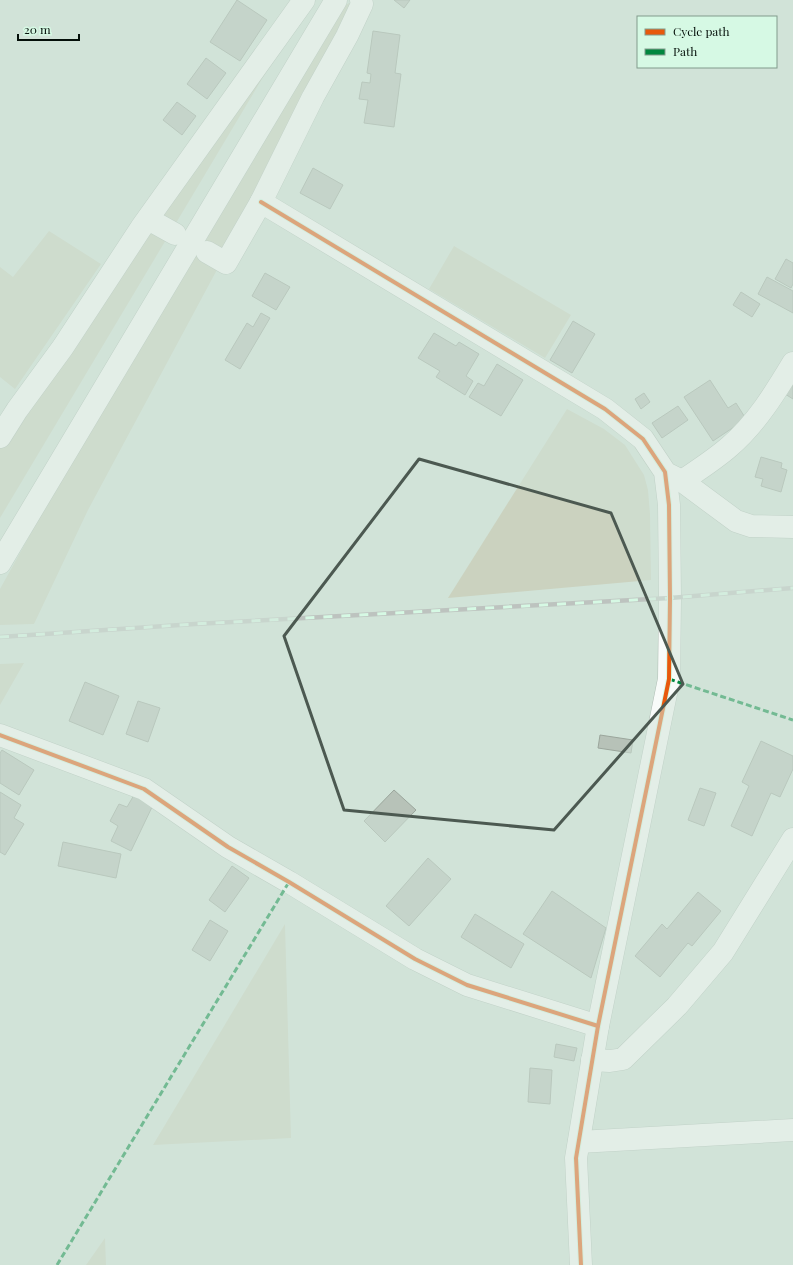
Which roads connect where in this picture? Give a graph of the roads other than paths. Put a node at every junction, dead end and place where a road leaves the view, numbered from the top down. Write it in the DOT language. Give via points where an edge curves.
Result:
graph roads {
  1 [pos="304,0"];
  2 [pos="336,0"];
  3 [pos="361,0"];
  4 [pos="261,202"];
  5 [pos="148,219"];
  6 [pos="175,234"];
  7 [pos="207,252"];
  8 [pos="793,363"];
  9 [pos="0,437"];
  10 [pos="674,477"];
  11 [pos="793,527"];
  12 [pos="0,563"];
  13 [pos="0,735"];
  14 [pos="793,839"];
  15 [pos="787,864"];
  16 [pos="598,1026"];
  17 [pos="592,1060"];
  18 [pos="793,1130"];
  19 [pos="579,1142"];
  20 [pos="581,1265"];
  1 -- 5 [label="street"];
  2 -- 12 [label="street"];
  3 -- 4 [label="street" via="362,4 347,36 313,97"];
  4 -- 7 [label="street" via="226,263"];
  4 -- 10 [label="street" via="605,409 644,439"];
  5 -- 6 [label="street"];
  5 -- 9 [label="street"];
  8 -- 10 [label="street" via="756,419 731,446 709,463"];
  10 -- 11 [label="street" via="736,521 751,526"];
  10 -- 16 [label="street" via="669,505 669,679"];
  13 -- 16 [label="street" via="144,789 228,847 415,959 467,985"];
  14 -- 15 [label="street"];
  15 -- 17 [label="street" via="723,952 677,1006 623,1059"];
  16 -- 17 [label="street"];
  17 -- 19 [label="street"];
  18 -- 19 [label="street"];
  19 -- 20 [label="street" via="576,1158"];
}
